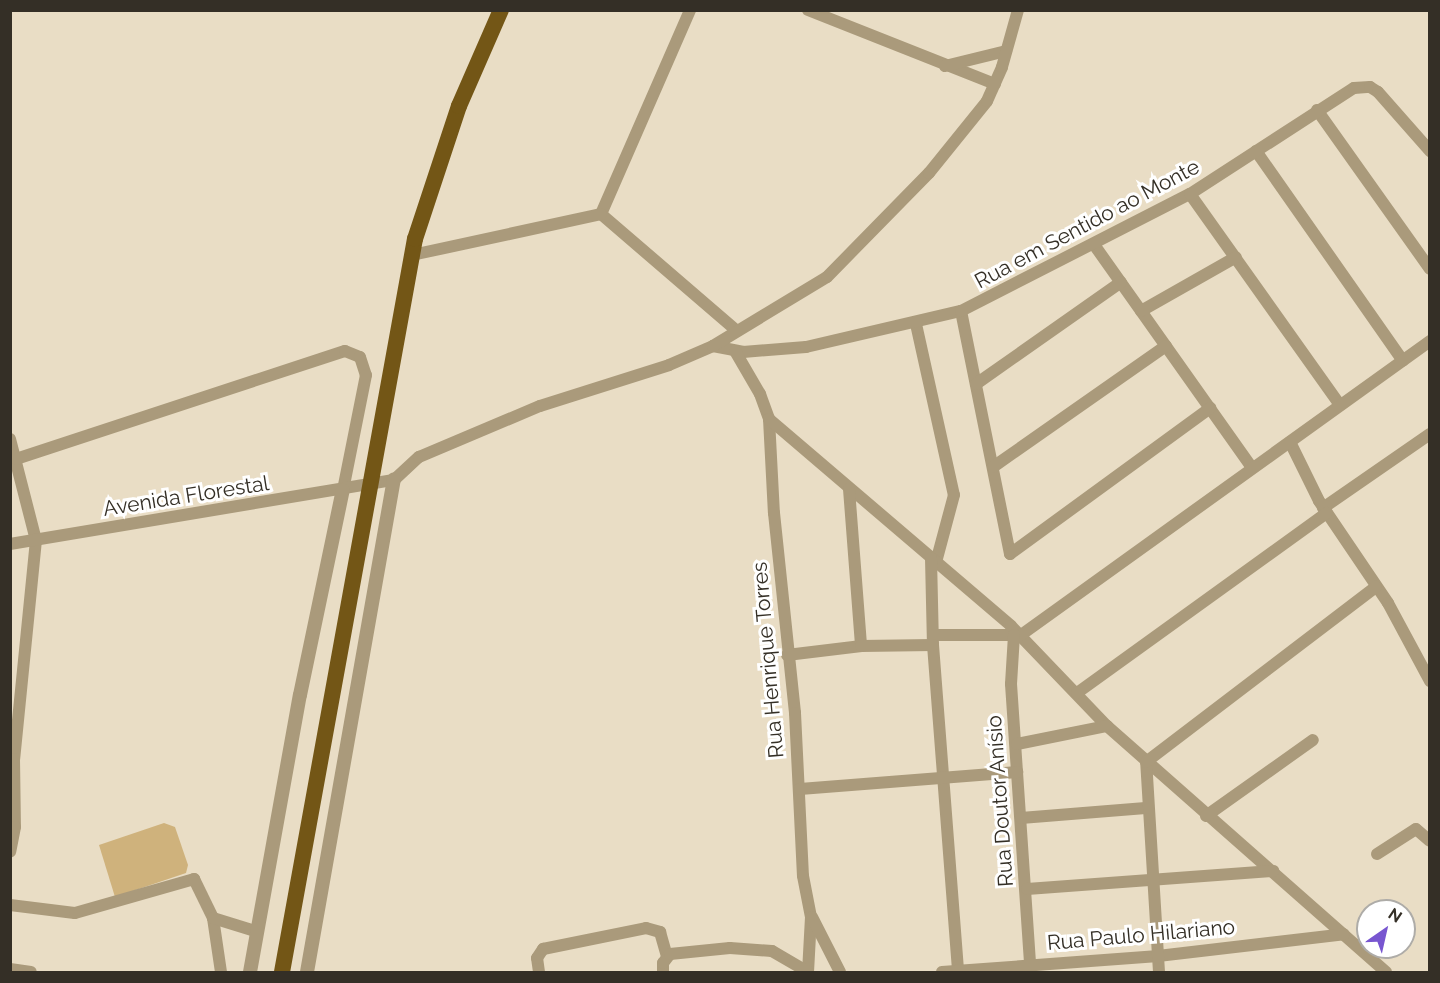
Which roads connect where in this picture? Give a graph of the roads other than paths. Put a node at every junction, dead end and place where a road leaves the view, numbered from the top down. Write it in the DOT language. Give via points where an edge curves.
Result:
graph roads {
  1 [pos="501,10"];
  2 [pos="690,10"];
  3 [pos="808,10"];
  4 [pos="1018,10"];
  5 [pos="1006,51"];
  6 [pos="945,66"];
  7 [pos="995,84"];
  8 [pos="1317,110"];
  9 [pos="1256,151"];
  10 [pos="1430,152"];
  11 [pos="1191,194"];
  12 [pos="601,214"];
  13 [pos="1095,246"];
  14 [pos="412,255"];
  15 [pos="1236,257"];
  16 [pos="1430,269"];
  17 [pos="1121,282"];
  18 [pos="961,311"];
  19 [pos="1141,311"];
  20 [pos="916,324"];
  21 [pos="737,331"];
  22 [pos="1430,342"];
  23 [pos="713,346"];
  24 [pos="1166,346"];
  25 [pos="735,351"];
  26 [pos="1402,361"];
  27 [pos="976,384"];
  28 [pos="1340,405"];
  29 [pos="1210,408"];
  30 [pos="769,418"];
  31 [pos="1430,434"];
  32 [pos="10,439"];
  33 [pos="1290,442"];
  34 [pos="16,459"];
  35 [pos="1251,466"];
  36 [pos="993,467"];
  37 [pos="394,480"];
  38 [pos="368,485"];
  39 [pos="849,489"];
  40 [pos="343,490"];
  41 [pos="1325,511"];
  42 [pos="36,540"];
  43 [pos="10,544"];
  44 [pos="934,560"];
  45 [pos="1376,586"];
  46 [pos="1017,635"];
  47 [pos="933,640"];
  48 [pos="861,646"];
  49 [pos="787,655"];
  50 [pos="1430,681"];
  51 [pos="1077,693"];
  52 [pos="1107,726"];
  53 [pos="1313,740"];
  54 [pos="1017,744"];
  55 [pos="1146,762"];
  56 [pos="1017,772"];
  57 [pos="945,777"];
  58 [pos="800,789"];
  59 [pos="1146,808"];
  60 [pos="1206,816"];
  61 [pos="1022,818"];
  62 [pos="13,827"];
  63 [pos="1430,841"];
  64 [pos="10,852"];
  65 [pos="1377,854"];
  66 [pos="1273,871"];
  67 [pos="1150,879"];
  68 [pos="1027,889"];
  69 [pos="10,905"];
  70 [pos="812,917"];
  71 [pos="213,918"];
  72 [pos="255,930"];
  73 [pos="1344,934"];
  74 [pos="667,956"];
  75 [pos="1158,956"];
  76 [pos="1030,964"];
  77 [pos="10,969"];
  78 [pos="958,970"];
  79 [pos="998,970"];
  80 [pos="31,972"];
  81 [pos="221,972"];
  82 [pos="250,972"];
  83 [pos="282,972"];
  84 [pos="306,972"];
  85 [pos="539,972"];
  86 [pos="663,972"];
  87 [pos="808,972"];
  88 [pos="840,972"];
  89 [pos="942,972"];
  90 [pos="1159,972"];
  91 [pos="1386,972"];
  1 -- 14 [label="highway" via="446,141"];
  2 -- 12 [label="street"];
  3 -- 6 [label="street"];
  4 -- 5 [label="street"];
  5 -- 6 [label="street"];
  5 -- 7 [label="street"];
  6 -- 7 [label="street"];
  7 -- 21 [label="street" via="987,101 929,172 852,254 809,290"];
  8 -- 9 [label="street, Rua em Sentido ao Monte"];
  8 -- 10 [label="street, Rua em Sentido ao Monte" via="1354,88 1370,87 1389,101"];
  8 -- 16 [label="street"];
  9 -- 11 [label="street, Rua em Sentido ao Monte"];
  9 -- 26 [label="street"];
  11 -- 13 [label="street, Rua em Sentido ao Monte"];
  11 -- 15 [label="street"];
  12 -- 14 [label="street"];
  12 -- 21 [label="street"];
  13 -- 17 [label="street"];
  13 -- 18 [label="street, Rua em Sentido ao Monte"];
  14 -- 38 [label="highway"];
  15 -- 19 [label="street"];
  15 -- 28 [label="street"];
  17 -- 19 [label="street"];
  17 -- 27 [label="street"];
  18 -- 20 [label="street, Rua em Sentido ao Monte"];
  18 -- 27 [label="street"];
  19 -- 24 [label="street"];
  20 -- 25 [label="street, Rua em Sentido ao Monte" via="806,347"];
  20 -- 44 [label="street" via="954,495"];
  21 -- 23 [label="street"];
  22 -- 26 [label="street"];
  23 -- 25 [label="street, Rua em Sentido ao Monte"];
  23 -- 37 [label="street" via="669,365 540,406 419,458"];
  24 -- 29 [label="street"];
  24 -- 36 [label="street"];
  25 -- 30 [label="street, Rua Henrique Torres"];
  26 -- 28 [label="street"];
  27 -- 36 [label="street"];
  28 -- 33 [label="street"];
  29 -- 35 [label="street"];
  29 -- 36 [label="street" via="1010,554"];
  30 -- 39 [label="street"];
  30 -- 49 [label="street, Rua Henrique Torres"];
  31 -- 41 [label="street"];
  32 -- 34 [label="street"];
  33 -- 35 [label="street"];
  33 -- 41 [label="street"];
  34 -- 40 [label="street" via="345,351 360,357 366,375"];
  34 -- 42 [label="street"];
  35 -- 46 [label="street"];
  37 -- 38 [label="street, Avenida Florestal"];
  37 -- 84 [label="street"];
  38 -- 40 [label="street, Avenida Florestal"];
  38 -- 83 [label="highway"];
  39 -- 44 [label="street"];
  39 -- 48 [label="street"];
  40 -- 42 [label="street, Avenida Florestal"];
  40 -- 72 [label="street"];
  41 -- 45 [label="street"];
  41 -- 51 [label="street"];
  42 -- 43 [label="street, Avenida Florestal"];
  42 -- 62 [label="street" via="14,759"];
  44 -- 46 [label="street"];
  44 -- 47 [label="street"];
  45 -- 50 [label="street"];
  45 -- 55 [label="street"];
  46 -- 47 [label="street"];
  46 -- 51 [label="street"];
  46 -- 54 [label="street, Rua Doutor Anísio" via="1011,684"];
  47 -- 48 [label="street"];
  47 -- 57 [label="street"];
  48 -- 49 [label="street"];
  49 -- 58 [label="street, Rua Henrique Torres"];
  51 -- 52 [label="street"];
  52 -- 54 [label="street"];
  52 -- 55 [label="street"];
  53 -- 60 [label="street"];
  54 -- 56 [label="street, Rua Doutor Anísio"];
  55 -- 59 [label="street"];
  55 -- 60 [label="street"];
  56 -- 57 [label="street"];
  56 -- 61 [label="street, Rua Doutor Anísio"];
  57 -- 58 [label="street"];
  57 -- 78 [label="street"];
  58 -- 70 [label="street, Rua Henrique Torres" via="803,876"];
  59 -- 61 [label="street"];
  59 -- 67 [label="street"];
  60 -- 66 [label="street"];
  61 -- 68 [label="street, Rua Doutor Anísio"];
  62 -- 64 [label="street"];
  63 -- 65 [label="street" via="1416,829"];
  66 -- 67 [label="street"];
  66 -- 73 [label="street"];
  67 -- 68 [label="street"];
  67 -- 75 [label="street"];
  68 -- 76 [label="street, Rua Doutor Anísio" via="1025,929"];
  69 -- 71 [label="street" via="75,913 194,879"];
  70 -- 87 [label="street, Rua Henrique Torres"];
  70 -- 88 [label="street"];
  71 -- 72 [label="street"];
  71 -- 81 [label="street"];
  72 -- 82 [label="street"];
  73 -- 75 [label="street, Rua Paulo Hilariano"];
  73 -- 91 [label="street"];
  74 -- 85 [label="street" via="660,932 646,928 543,949 537,958"];
  74 -- 86 [label="street"];
  74 -- 87 [label="street" via="687,951 764,949"];
  75 -- 76 [label="street, Rua Paulo Hilariano"];
  75 -- 90 [label="street"];
  76 -- 79 [label="street, Rua Paulo Hilariano"];
  77 -- 80 [label="street"];
  78 -- 79 [label="street, Rua Paulo Hilariano"];
  78 -- 89 [label="street, Rua Paulo Hilariano"];
}
